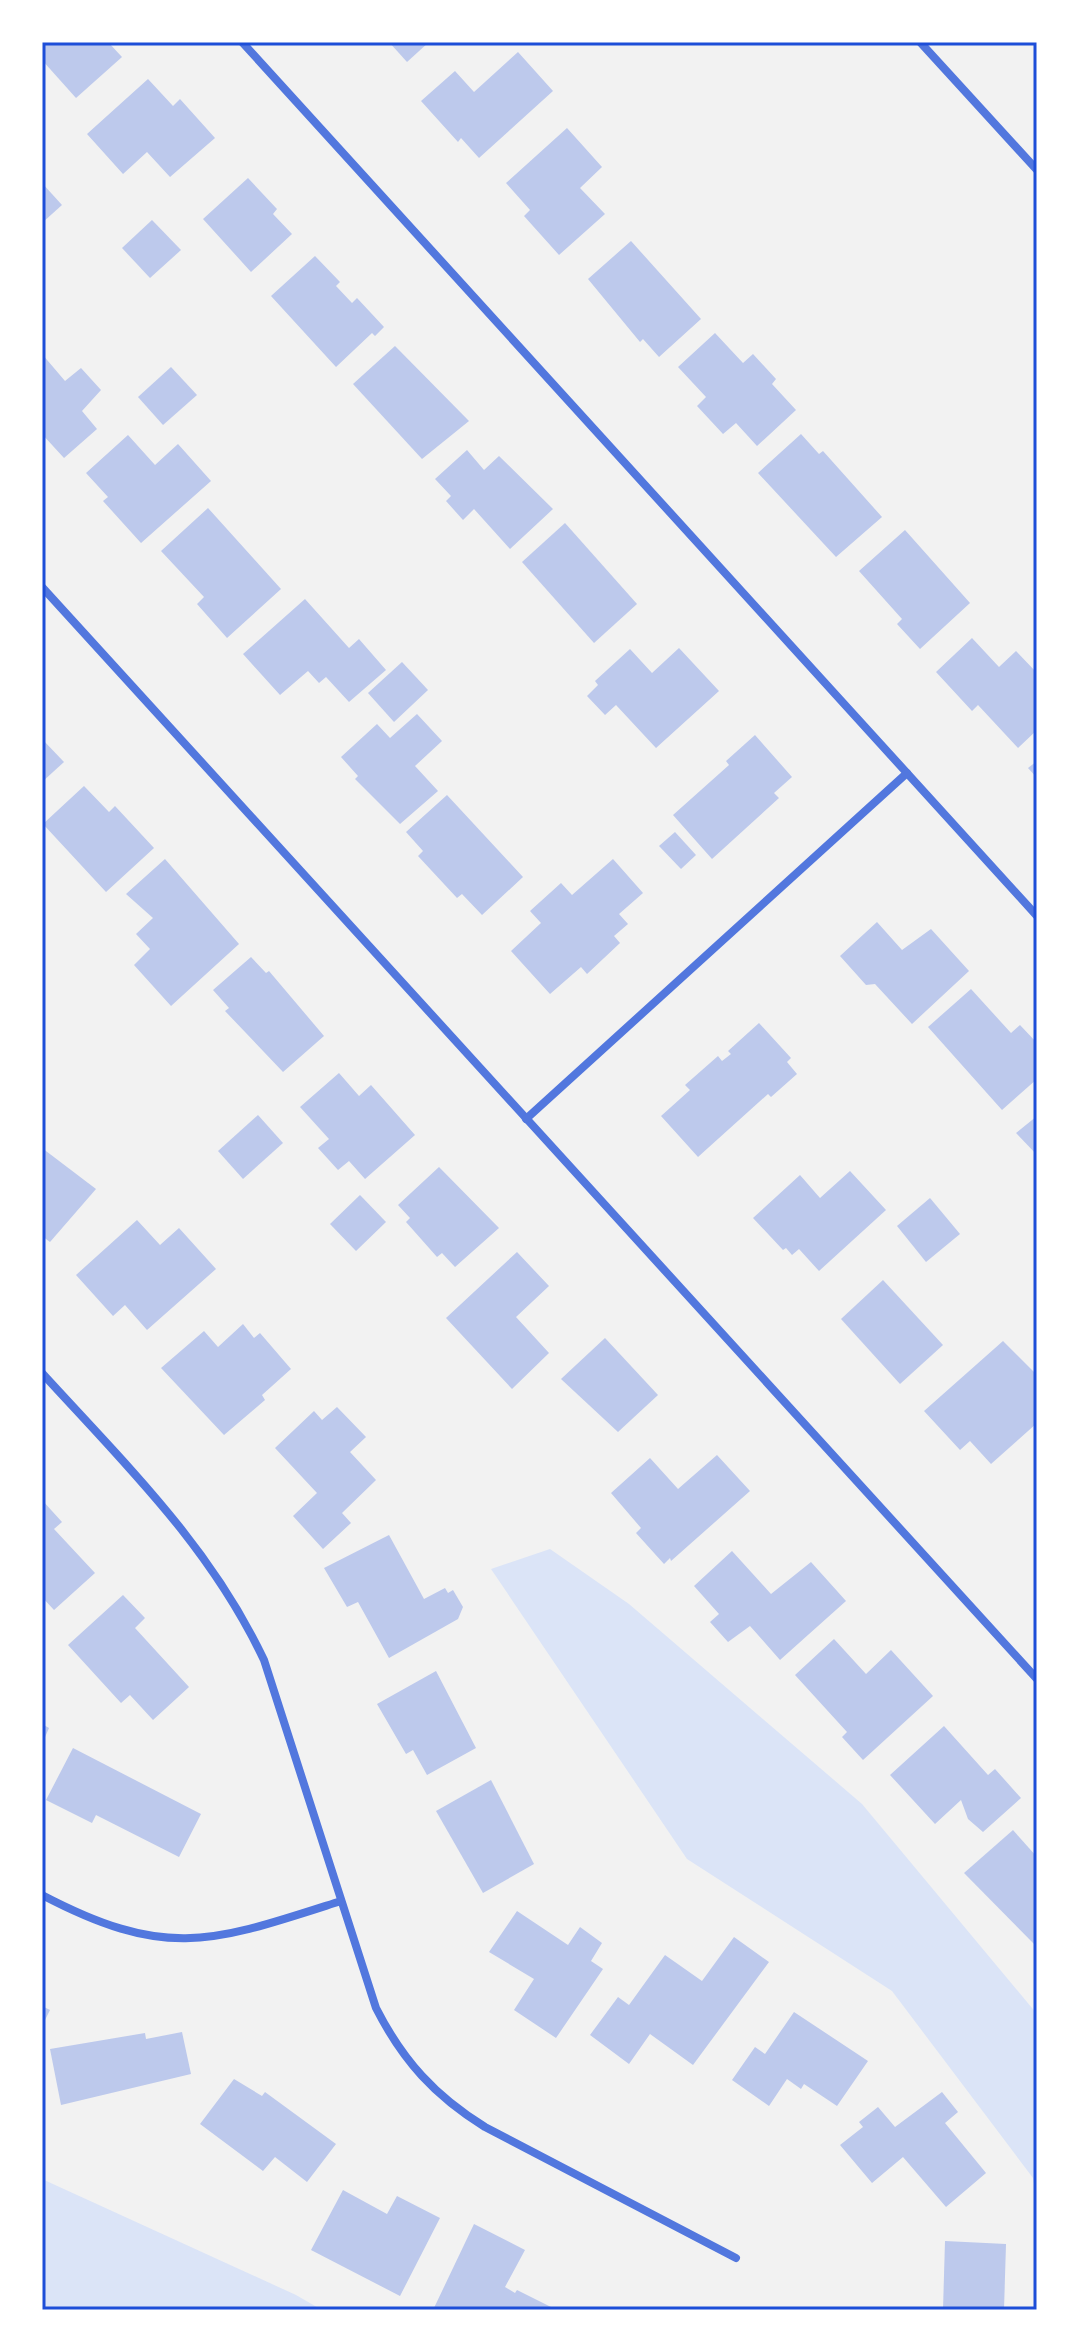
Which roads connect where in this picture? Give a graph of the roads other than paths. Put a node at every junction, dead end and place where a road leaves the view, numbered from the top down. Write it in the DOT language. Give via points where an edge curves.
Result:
graph roads {
  1 [pos="242,42"];
  2 [pos="920,42"];
  3 [pos="1037,170"];
  4 [pos="42,587"];
  5 [pos="907,773"];
  6 [pos="1037,916"];
  7 [pos="526,1119"];
  8 [pos="42,1373"];
  9 [pos="1037,1679"];
  10 [pos="42,1895"];
  11 [pos="341,1901"];
  12 [pos="736,2258"];
  1 -- 5 [label="street"];
  2 -- 3 [label="street"];
  4 -- 7 [label="street"];
  5 -- 6 [label="street"];
  5 -- 7 [label="street"];
  7 -- 9 [label="street"];
  8 -- 11 [label="street" via="200,1550 246,1622 264,1660"];
  10 -- 11 [label="street" via="93,1922 172,1940 254,1929"];
  11 -- 12 [label="street" via="376,2008 395,2045 450,2105"];
}
